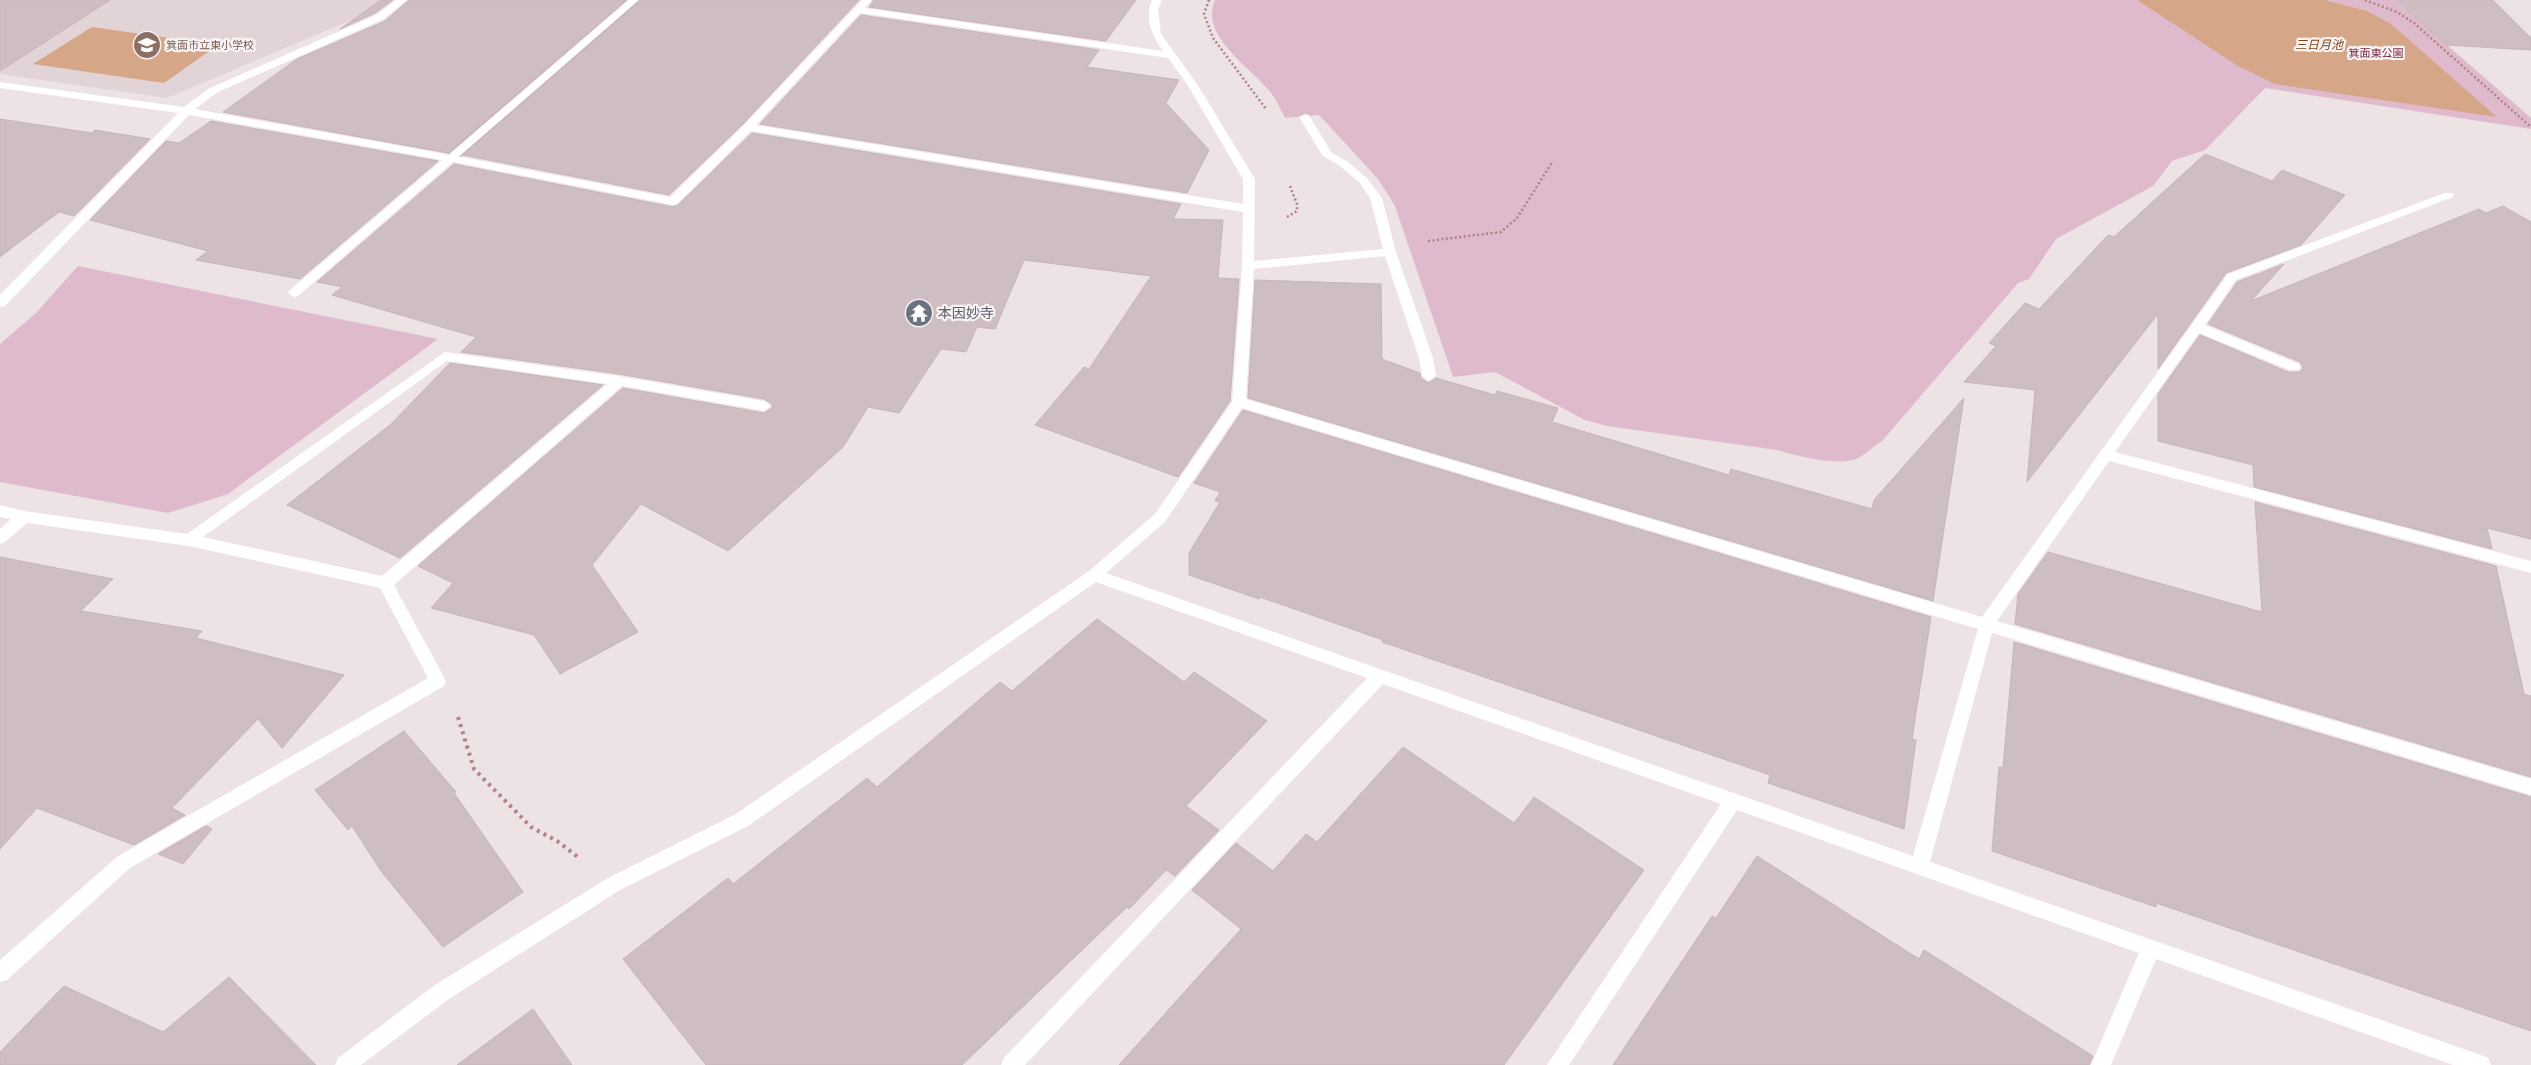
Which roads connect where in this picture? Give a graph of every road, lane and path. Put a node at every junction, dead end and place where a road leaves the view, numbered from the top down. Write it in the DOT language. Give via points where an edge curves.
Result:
graph roads {
  1 [pos="402,0"];
  2 [pos="634,0"];
  3 [pos="867,0"];
  4 [pos="1157,0"];
  5 [pos="2365,0"];
  6 [pos="858,10"];
  7 [pos="1170,55"];
  8 [pos="0,85"];
  9 [pos="186,111"];
  10 [pos="1305,117"];
  11 [pos="748,127"];
  12 [pos="2531,127"];
  13 [pos="451,158"];
  14 [pos="1553,161"];
  15 [pos="2449,195"];
  16 [pos="1249,209"];
  17 [pos="1421,242"];
  18 [pos="1390,252"];
  19 [pos="1248,266"];
  20 [pos="294,294"];
  21 [pos="3,296"];
  22 [pos="2197,327"];
  23 [pos="2294,367"];
  24 [pos="1429,376"];
  25 [pos="619,381"];
  26 [pos="1239,402"];
  27 [pos="764,406"];
  28 [pos="2106,455"];
  29 [pos="0,512"];
  30 [pos="24,517"];
  31 [pos="0,538"];
  32 [pos="189,540"];
  33 [pos="2531,567"];
  34 [pos="1094,575"];
  35 [pos="386,583"];
  36 [pos="1986,623"];
  37 [pos="1379,677"];
  38 [pos="460,722"];
  39 [pos="2531,787"];
  40 [pos="1733,801"];
  41 [pos="557,841"];
  42 [pos="1919,867"];
  43 [pos="2150,950"];
  44 [pos="0,973"];
  45 [pos="345,1065"];
  46 [pos="1012,1065"];
  47 [pos="1557,1065"];
  48 [pos="2101,1065"];
  49 [pos="2481,1065"];
  1 -- 9 [label="street" via="380,17 214,90"];
  2 -- 13 [label="street"];
  3 -- 6 [label="street"];
  4 -- 7 [label="street" via="1153,9 1156,34"];
  5 -- 12 [label="path" via="2397,12 2414,23"];
  6 -- 7 [label="street"];
  6 -- 11 [label="street"];
  7 -- 16 [label="street" via="1192,84 1249,179"];
  8 -- 9 [label="street"];
  9 -- 13 [label="street"];
  9 -- 21 [label="street"];
  10 -- 18 [label="street" via="1327,154 1364,181 1376,198"];
  11 -- 13 [label="street" via="672,200"];
  11 -- 16 [label="street"];
  13 -- 20 [label="street"];
  14 -- 17 [label="path" via="1517,218 1501,232"];
  15 -- 22 [label="street" via="2232,277"];
  16 -- 19 [label="street"];
  18 -- 19 [label="street"];
  18 -- 24 [label="street" via="1426,358"];
  19 -- 26 [label="street"];
  22 -- 23 [label="street"];
  22 -- 28 [label="street"];
  25 -- 27 [label="street"];
  25 -- 32 [label="street" via="445,356"];
  25 -- 35 [label="street"];
  26 -- 34 [label="street" via="1160,518"];
  26 -- 36 [label="street"];
  28 -- 33 [label="street"];
  28 -- 36 [label="street"];
  29 -- 30 [label="street"];
  30 -- 31 [label="street"];
  30 -- 32 [label="street"];
  32 -- 35 [label="street"];
  34 -- 37 [label="street"];
  34 -- 45 [label="street" via="742,820 614,884 442,992"];
  35 -- 44 [label="street" via="438,681 124,862"];
  36 -- 39 [label="street"];
  36 -- 42 [label="street"];
  37 -- 40 [label="street"];
  37 -- 46 [label="street"];
  38 -- 41 [label="path" via="474,768 531,827"];
  40 -- 42 [label="street"];
  40 -- 47 [label="street"];
  42 -- 43 [label="street"];
  43 -- 48 [label="street"];
  43 -- 49 [label="street"];
}
